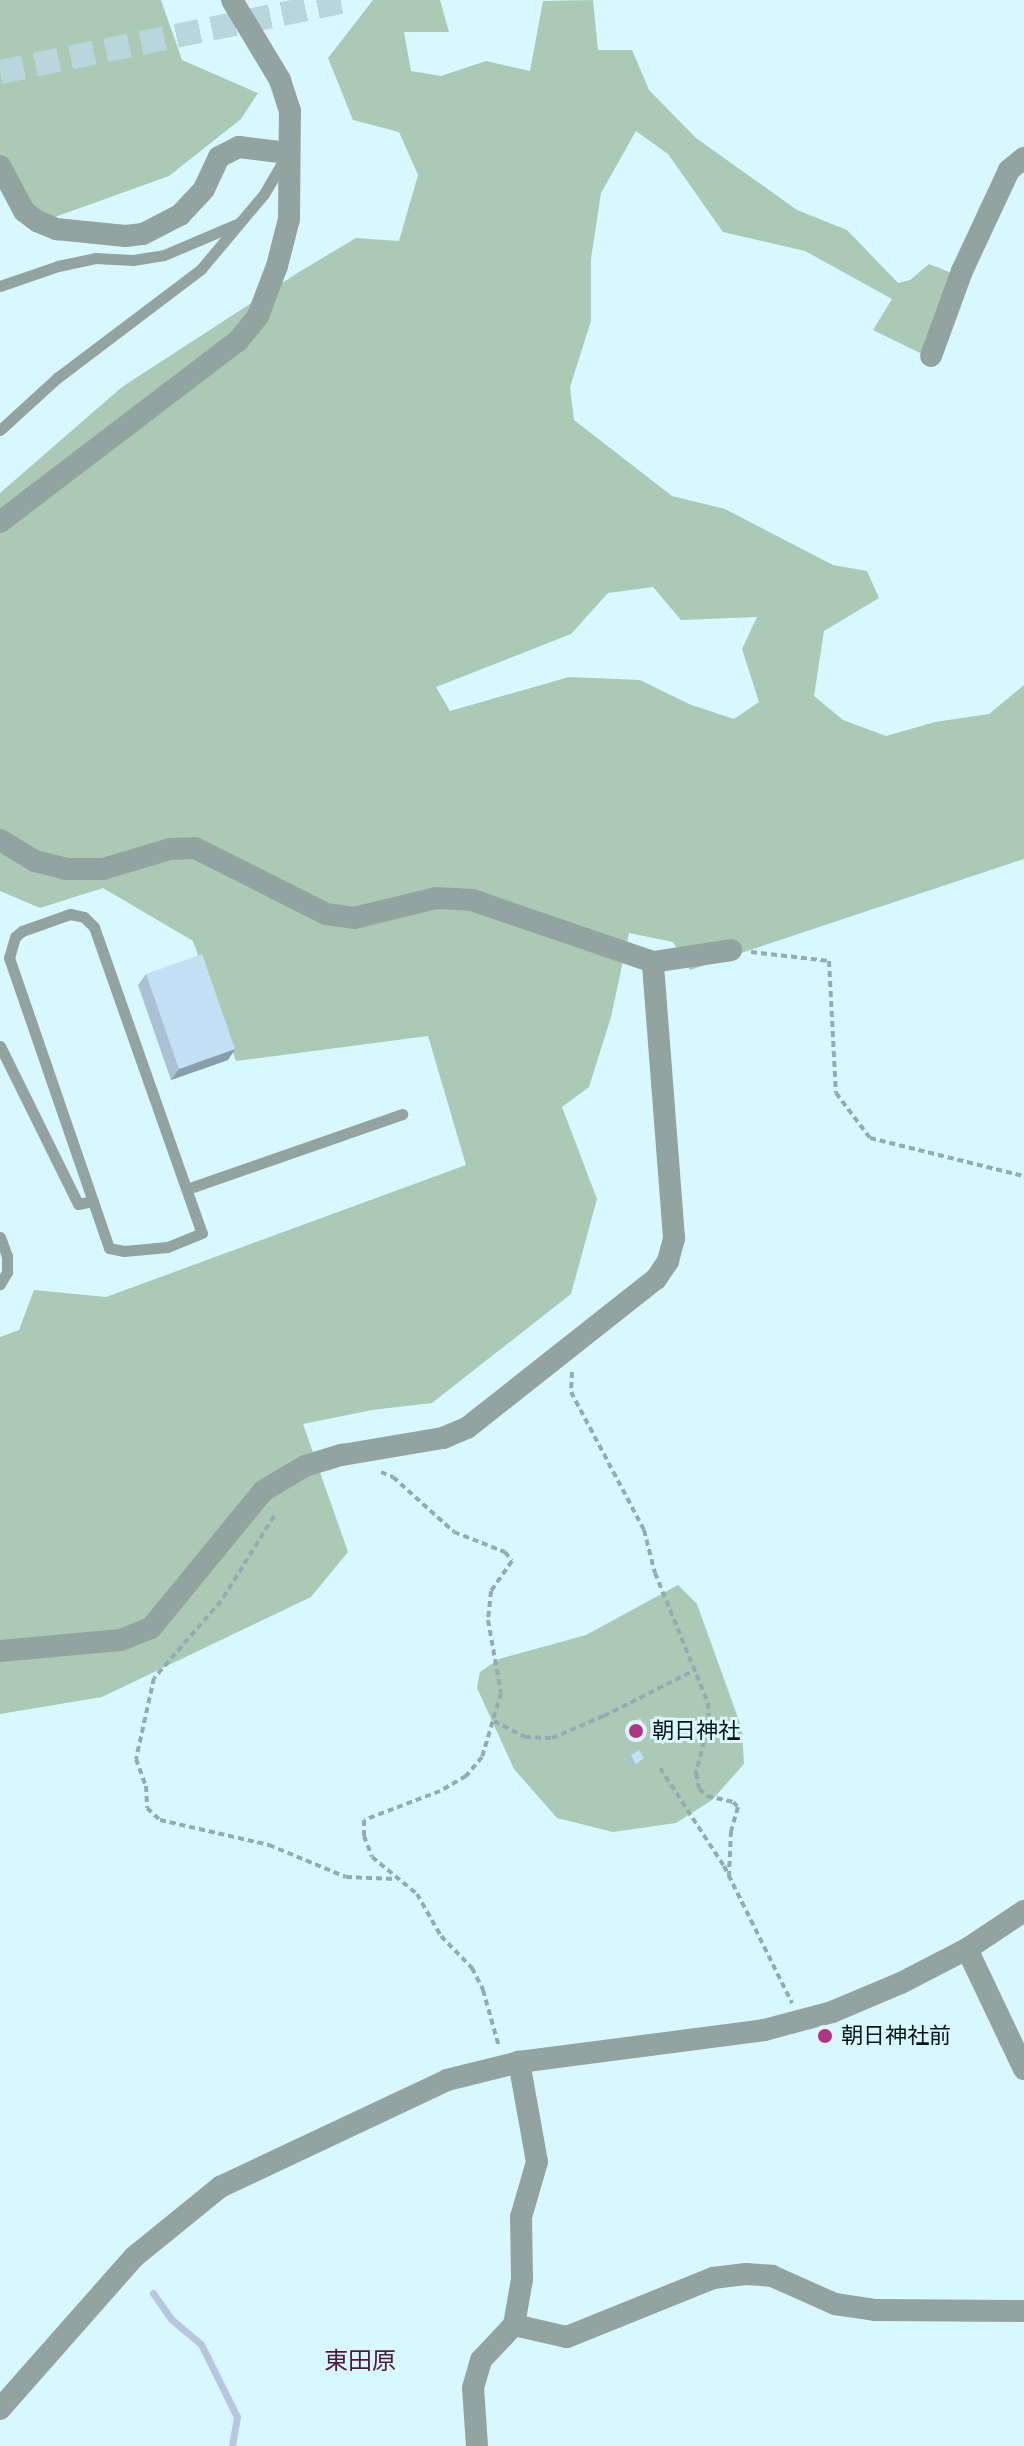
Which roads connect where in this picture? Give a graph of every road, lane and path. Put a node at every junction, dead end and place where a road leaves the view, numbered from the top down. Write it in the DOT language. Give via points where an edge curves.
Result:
graph roads {
  1 [pos="232,0"];
  2 [pos="288,153"];
  3 [pos="1024,158"];
  4 [pos="0,166"];
  5 [pos="242,222"];
  6 [pos="0,286"];
  7 [pos="931,356"];
  8 [pos="0,430"];
  9 [pos="0,522"];
  10 [pos="0,840"];
  11 [pos="731,950"];
  12 [pos="653,962"];
  13 [pos="0,1046"];
  14 [pos="402,1114"];
  15 [pos="1024,1176"];
  16 [pos="187,1189"];
  17 [pos="93,1201"];
  18 [pos="0,1237"];
  19 [pos="0,1284"];
  20 [pos="581,1338"];
  21 [pos="342,1455"];
  22 [pos="277,1511"];
  23 [pos="0,1651"];
  24 [pos="695,1670"];
  25 [pos="494,1721"];
  26 [pos="660,1768"];
  27 [pos="729,1875"];
  28 [pos="398,1879"];
  29 [pos="1024,1911"];
  30 [pos="967,1949"];
  31 [pos="801,2022"];
  32 [pos="512,2064"];
  33 [pos="1024,2069"];
  34 [pos="1024,2311"];
  35 [pos="514,2325"];
  36 [pos="0,2409"];
  37 [pos="477,2446"];
  1 -- 2 [label="street" via="280,80 290,111"];
  2 -- 4 [label="street" via="239,147 219,157 204,189 180,215 143,234 126,236 56,229 37,221 19,203"];
  2 -- 5 [label="lane"];
  2 -- 9 [label="street" via="289,219 277,266 238,341"];
  3 -- 7 [label="street" via="1009,170 962,271"];
  5 -- 6 [label="lane" via="164,255 95,258"];
  5 -- 8 [label="lane" via="201,269 57,378"];
  10 -- 12 [label="street" via="35,861 66,869 103,869 170,849 195,848 326,914 354,918 436,898 472,900"];
  11 -- 12 [label="street"];
  11 -- 15 [label="path" via="829,961 836,1093 870,1138"];
  12 -- 20 [label="street" via="674,1238 656,1279"];
  13 -- 17 [label="lane" via="78,1204"];
  14 -- 16 [label="lane"];
  16 -- 17 [label="lane" via="202,1233 167,1247 109,1248"];
  16 -- 17 [label="lane" via="94,927 84,917 70,914 22,931 9,958"];
  18 -- 19 [label="lane" via="7,1272"];
  20 -- 21 [label="street" via="467,1428 443,1438"];
  20 -- 24 [label="path" via="585,1354 572,1372 571,1392 644,1530 655,1573"];
  21 -- 23 [label="street" via="305,1466 263,1491 151,1628 121,1640"];
  21 -- 25 [label="path" via="393,1477 454,1532 505,1552 512,1561 491,1591 489,1605 501,1693"];
  22 -- 28 [label="path" via="221,1601 154,1678 136,1759 147,1808 160,1820 269,1845 346,1877"];
  24 -- 25 [label="path" via="552,1738 525,1737"];
  24 -- 27 [label="path" via="709,1722 696,1773 699,1789 738,1807"];
  25 -- 28 [label="path" via="482,1757 466,1776 364,1820 372,1857"];
  26 -- 27 [label="path"];
  27 -- 31 [label="path"];
  28 -- 32 [label="path" via="417,1894 441,1936 472,1968"];
  29 -- 30 [label="street"];
  30 -- 31 [label="street" via="901,1983"];
  30 -- 33 [label="street"];
  31 -- 32 [label="street"];
  32 -- 35 [label="street" via="537,2162 521,2217 522,2279"];
  32 -- 36 [label="street" via="447,2080 220,2187 134,2257"];
  34 -- 35 [label="street" via="875,2310 835,2304 772,2276 746,2274 713,2278 567,2337"];
  35 -- 37 [label="street" via="481,2360 473,2388"];
}
